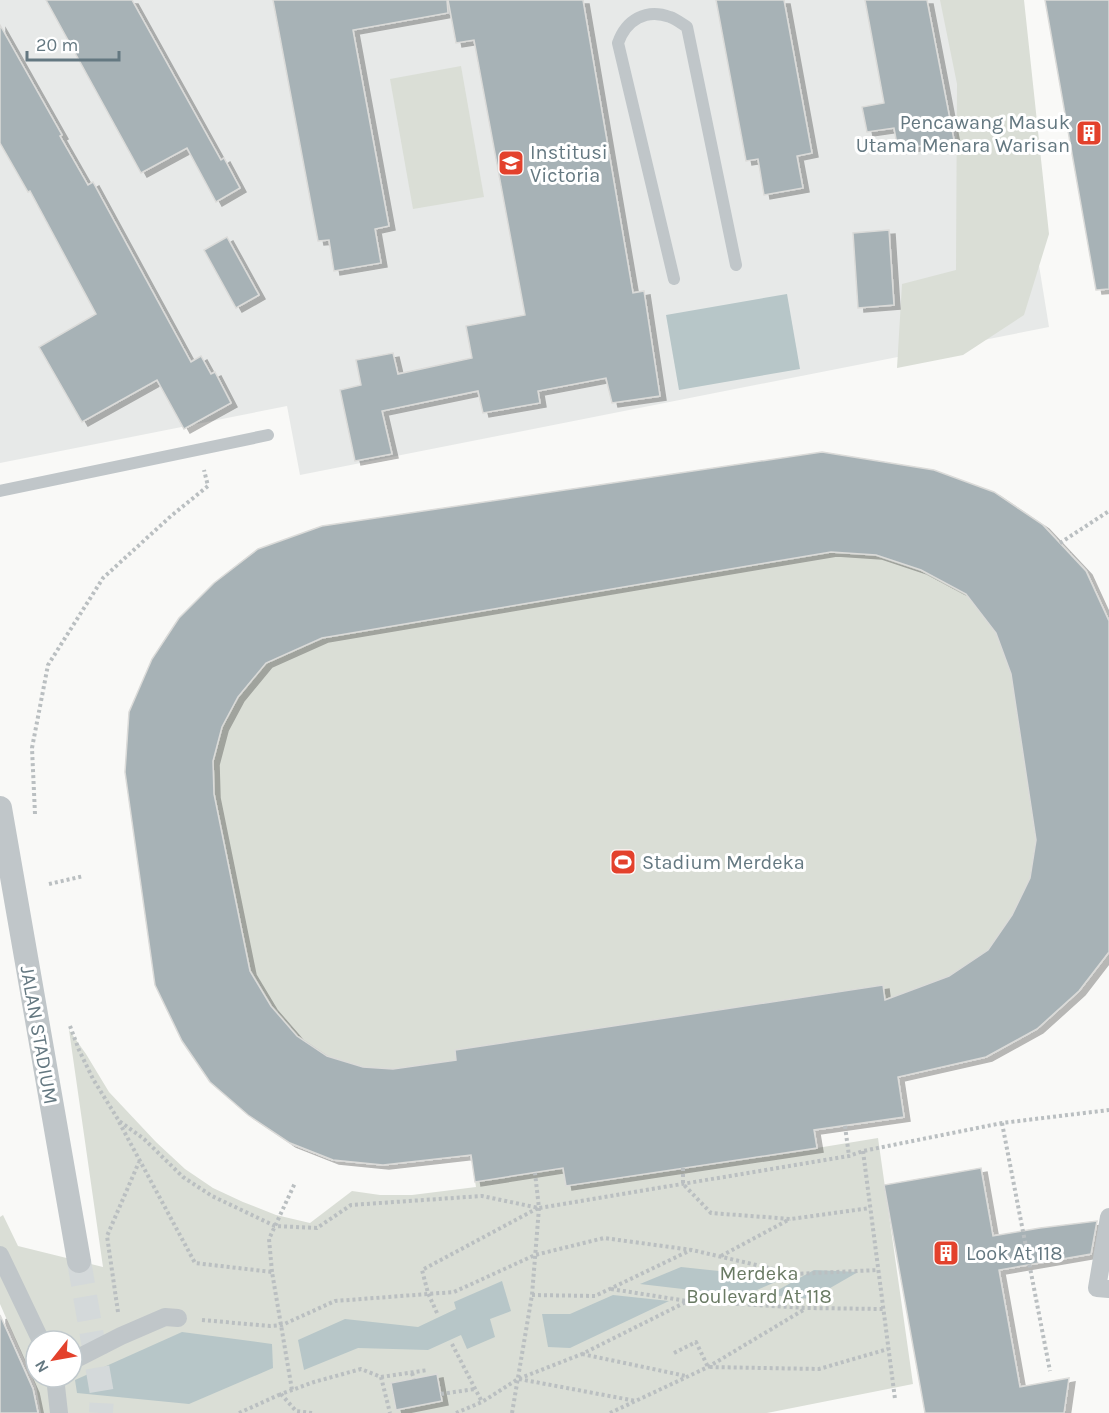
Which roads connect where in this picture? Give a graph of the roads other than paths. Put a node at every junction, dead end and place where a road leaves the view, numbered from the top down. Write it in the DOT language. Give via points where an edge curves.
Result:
graph roads {
  1 [pos="736,266"];
  2 [pos="674,279"];
  3 [pos="268,435"];
  4 [pos="0,491"];
  5 [pos="0,808"];
  6 [pos="1109,1217"];
  7 [pos="0,1255"];
  8 [pos="79,1261"];
  9 [pos="1109,1289"];
  10 [pos="178,1318"];
  11 [pos="34,1329"];
  12 [pos="84,1353"];
  13 [pos="56,1389"];
  14 [pos="59,1413"];
  1 -- 2 [label="lane" via="687,27 671,17 651,14 636,19 622,32 618,44"];
  3 -- 4 [label="lane"];
  5 -- 8 [label="street, JALAN STADIUM"];
  6 -- 9 [label="street" via="1097,1288"];
  7 -- 11 [label="street"];
  10 -- 12 [label="street" via="165,1317 120,1329"];
  13 -- 14 [label="street"];
}
